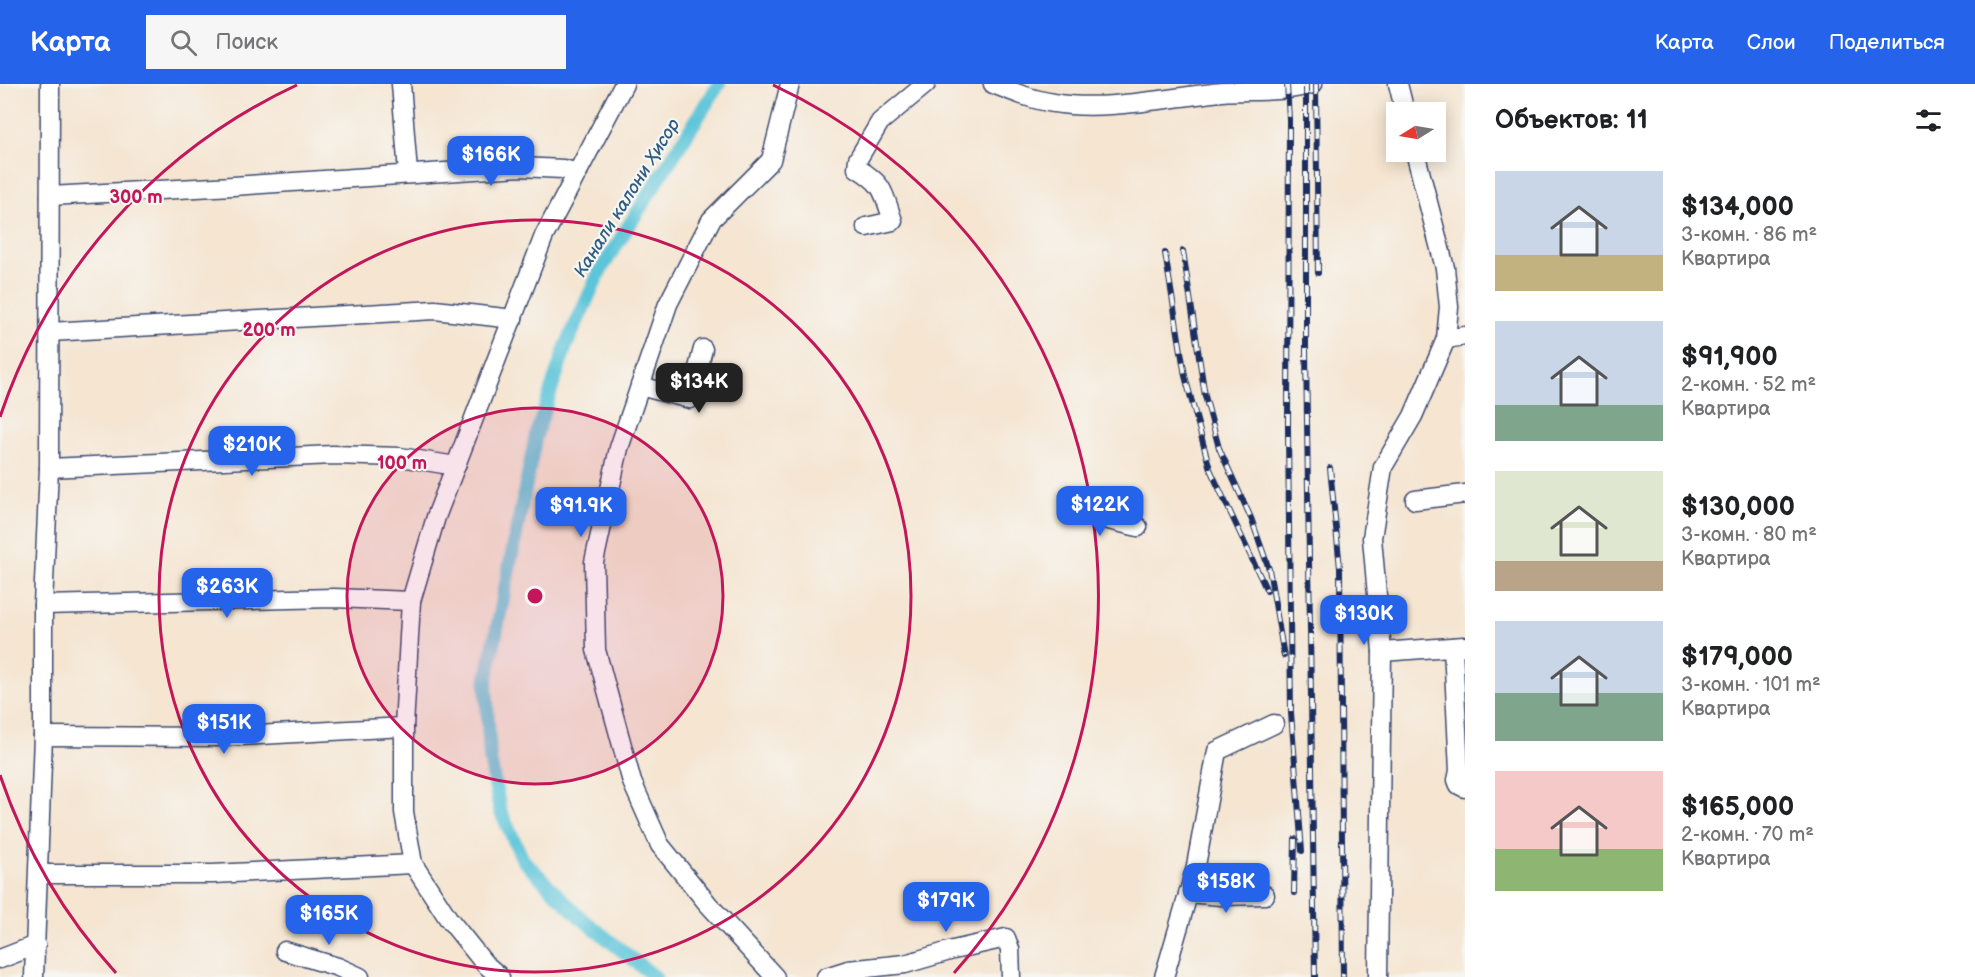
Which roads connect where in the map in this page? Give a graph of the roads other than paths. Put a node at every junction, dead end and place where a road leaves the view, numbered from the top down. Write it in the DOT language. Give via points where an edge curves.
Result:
graph roads {
  1 [pos="50,84"];
  2 [pos="402,84"];
  3 [pos="624,84"];
  4 [pos="790,84"];
  5 [pos="926,84"];
  6 [pos="993,84"];
  7 [pos="1313,84"];
  8 [pos="1398,84"];
  9 [pos="1222,88"];
  10 [pos="1402,102"];
  11 [pos="1418,162"];
  12 [pos="578,173"];
  13 [pos="408,174"];
  14 [pos="50,196"];
  15 [pos="866,227"];
  16 [pos="513,318"];
  17 [pos="50,332"];
  18 [pos="1465,336"];
  19 [pos="1446,339"];
  20 [pos="703,349"];
  21 [pos="640,386"];
  22 [pos="456,466"];
  23 [pos="49,468"];
  24 [pos="1465,494"];
  25 [pos="1415,500"];
  26 [pos="1070,512"];
  27 [pos="1138,527"];
  28 [pos="411,601"];
  29 [pos="43,605"];
  30 [pos="1459,646"];
  31 [pos="1382,652"];
  32 [pos="1274,724"];
  33 [pos="404,727"];
  34 [pos="43,736"];
  35 [pos="1465,788"];
  36 [pos="413,864"];
  37 [pos="39,874"];
  38 [pos="1188,893"];
  39 [pos="1265,895"];
  40 [pos="36,945"];
  41 [pos="285,951"];
  42 [pos="0,959"];
  43 [pos="34,977"];
  44 [pos="360,977"];
  45 [pos="500,977"];
  46 [pos="775,977"];
  47 [pos="826,977"];
  48 [pos="1011,977"];
  49 [pos="1164,977"];
  50 [pos="1378,977"];
  1 -- 14 [label="street"];
  2 -- 13 [label="street"];
  3 -- 12 [label="street"];
  4 -- 21 [label="street" via="771,160 711,220 668,304"];
  5 -- 15 [label="street" via="880,122 858,159 857,168 881,187 893,222"];
  6 -- 9 [label="street" via="1055,104 1091,106"];
  7 -- 9 [label="street" via="1288,89"];
  8 -- 10 [label="street"];
  11 -- 19 [label="street" via="1445,268 1449,307"];
  12 -- 13 [label="street" via="520,167"];
  12 -- 16 [label="street" via="544,236"];
  13 -- 14 [label="street"];
  14 -- 17 [label="street"];
  16 -- 17 [label="street" via="435,310"];
  16 -- 22 [label="street"];
  17 -- 23 [label="street"];
  18 -- 19 [label="street"];
  19 -- 31 [label="street" via="1413,416 1383,466 1372,538"];
  20 -- 21 [label="street" via="690,399"];
  21 -- 46 [label="street" via="619,448 594,562 597,650 632,782 660,845"];
  22 -- 23 [label="street" via="400,457 333,455"];
  22 -- 28 [label="street"];
  23 -- 29 [label="street"];
  24 -- 25 [label="street"];
  26 -- 27 [label="street"];
  28 -- 29 [label="street" via="334,598"];
  28 -- 33 [label="street"];
  29 -- 34 [label="street"];
  30 -- 31 [label="street"];
  30 -- 35 [label="street" via="1457,780"];
  31 -- 50 [label="street"];
  32 -- 38 [label="street" via="1217,752"];
  33 -- 34 [label="street" via="222,737"];
  33 -- 36 [label="street" via="404,812"];
  34 -- 37 [label="street"];
  36 -- 37 [label="street" via="213,874"];
  36 -- 45 [label="street" via="448,918"];
  37 -- 40 [label="street"];
  38 -- 39 [label="street"];
  38 -- 49 [label="street"];
  40 -- 42 [label="street"];
  40 -- 43 [label="street"];
  41 -- 44 [label="street"];
  47 -- 48 [label="street" via="848,970 905,964 1006,938"];
}
